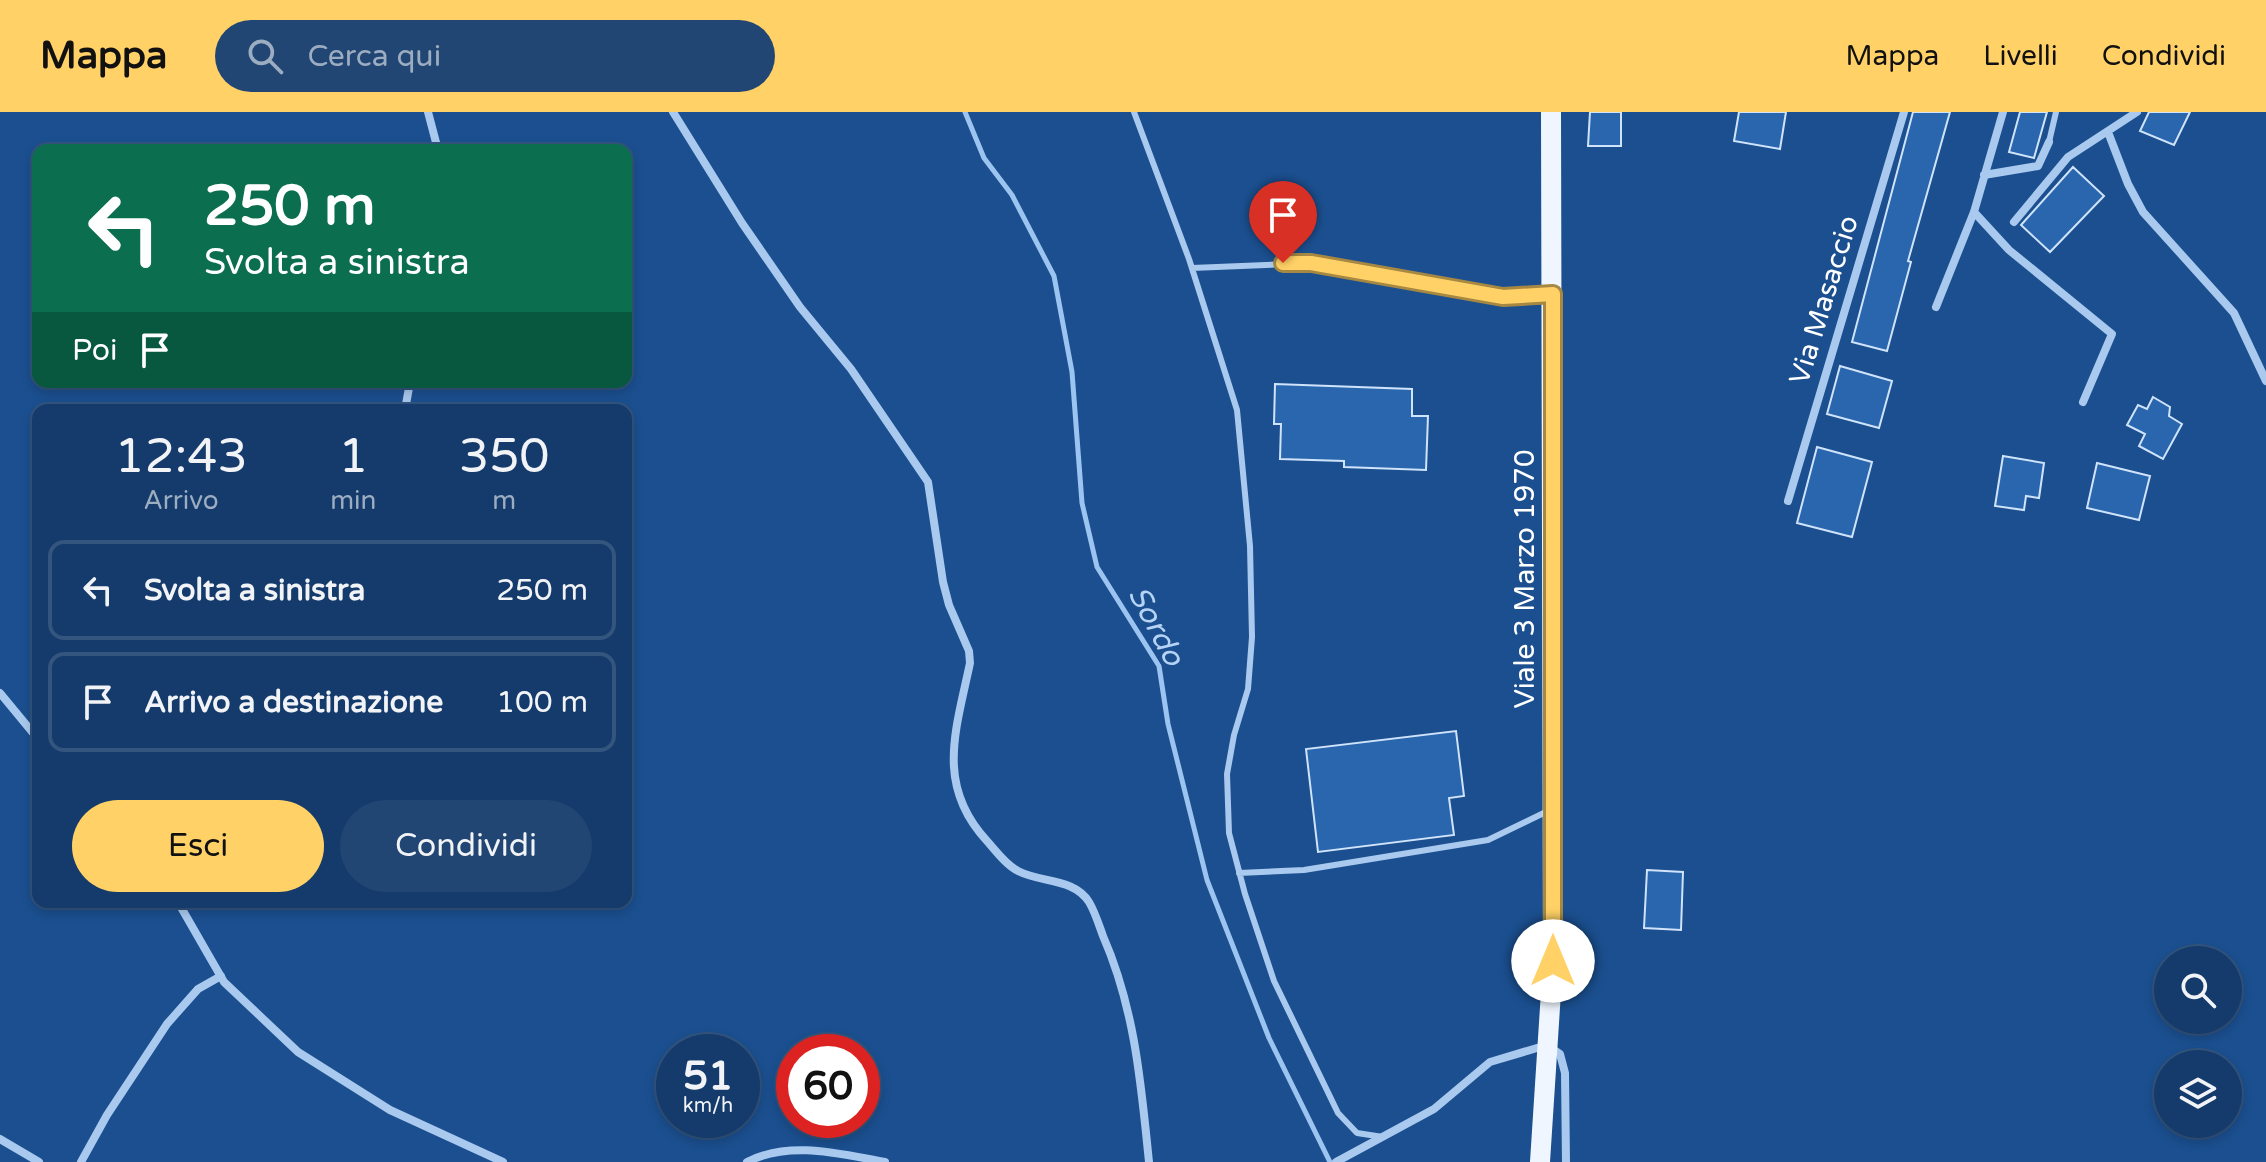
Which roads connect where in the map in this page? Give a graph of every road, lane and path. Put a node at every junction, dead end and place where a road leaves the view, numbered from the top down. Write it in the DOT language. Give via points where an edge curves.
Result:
graph roads {
  1 [pos="428,112"];
  2 [pos="673,112"];
  3 [pos="1134,112"];
  4 [pos="1551,112"];
  5 [pos="1904,112"];
  6 [pos="2003,112"];
  7 [pos="2056,112"];
  8 [pos="2137,112"];
  9 [pos="2108,132"];
  10 [pos="2049,142"];
  11 [pos="436,144"];
  12 [pos="1984,175"];
  13 [pos="1974,212"];
  14 [pos="2014,222"];
  15 [pos="1192,268"];
  16 [pos="1553,294"];
  17 [pos="1936,307"];
  18 [pos="2266,381"];
  19 [pos="2083,402"];
  20 [pos="1788,501"];
  21 [pos="0,693"];
  22 [pos="32,732"];
  23 [pos="1553,809"];
  24 [pos="1239,873"];
  25 [pos="181,908"];
  26 [pos="221,976"];
  27 [pos="1547,1045"];
  28 [pos="1383,1137"];
  29 [pos="0,1139"];
  30 [pos="39,1162"];
  31 [pos="81,1162"];
  32 [pos="503,1162"];
  33 [pos="747,1162"];
  34 [pos="885,1162"];
  35 [pos="1149,1162"];
  36 [pos="1336,1162"];
  37 [pos="1540,1162"];
  38 [pos="1566,1162"];
  1 -- 11 [label="street"];
  2 -- 35 [label="street" via="742,223 928,482 943,582 969,651 952,751 955,790 978,832 1004,860 1018,871 1080,891 1089,903 1119,972 1137,1042"];
  3 -- 15 [label="lane"];
  4 -- 16 [label="main road, Viale 3 Marzo 1970"];
  5 -- 20 [label="street, Via Masaccio"];
  6 -- 12 [label="street"];
  7 -- 10 [label="lane"];
  8 -- 9 [label="street"];
  9 -- 14 [label="street" via="2068,157"];
  9 -- 18 [label="street" via="2143,212 2234,313"];
  10 -- 12 [label="street" via="2038,166"];
  12 -- 13 [label="street"];
  13 -- 17 [label="street"];
  13 -- 19 [label="street" via="2009,250 2112,334"];
  15 -- 16 [label="lane" via="1311,263 1503,297"];
  15 -- 24 [label="lane" via="1237,410 1250,546 1248,689 1227,774 1229,833"];
  16 -- 23 [label="main road, Viale 3 Marzo 1970"];
  21 -- 22 [label="street"];
  23 -- 24 [label="lane" via="1488,840 1304,870"];
  23 -- 27 [label="main road, Viale 3 Marzo 1970"];
  24 -- 28 [label="lane" via="1274,981 1338,1113 1357,1133"];
  25 -- 26 [label="street"];
  26 -- 31 [label="street" via="198,989 167,1024"];
  26 -- 32 [label="street" via="298,1052 390,1110"];
  27 -- 28 [label="street" via="1490,1062 1434,1109"];
  27 -- 37 [label="main road, Viale 3 Marzo 1970"];
  27 -- 38 [label="street" via="1560,1054 1565,1073"];
  28 -- 36 [label="street"];
  29 -- 30 [label="street"];
  33 -- 34 [label="street" via="763,1154 810,1149"];
}
